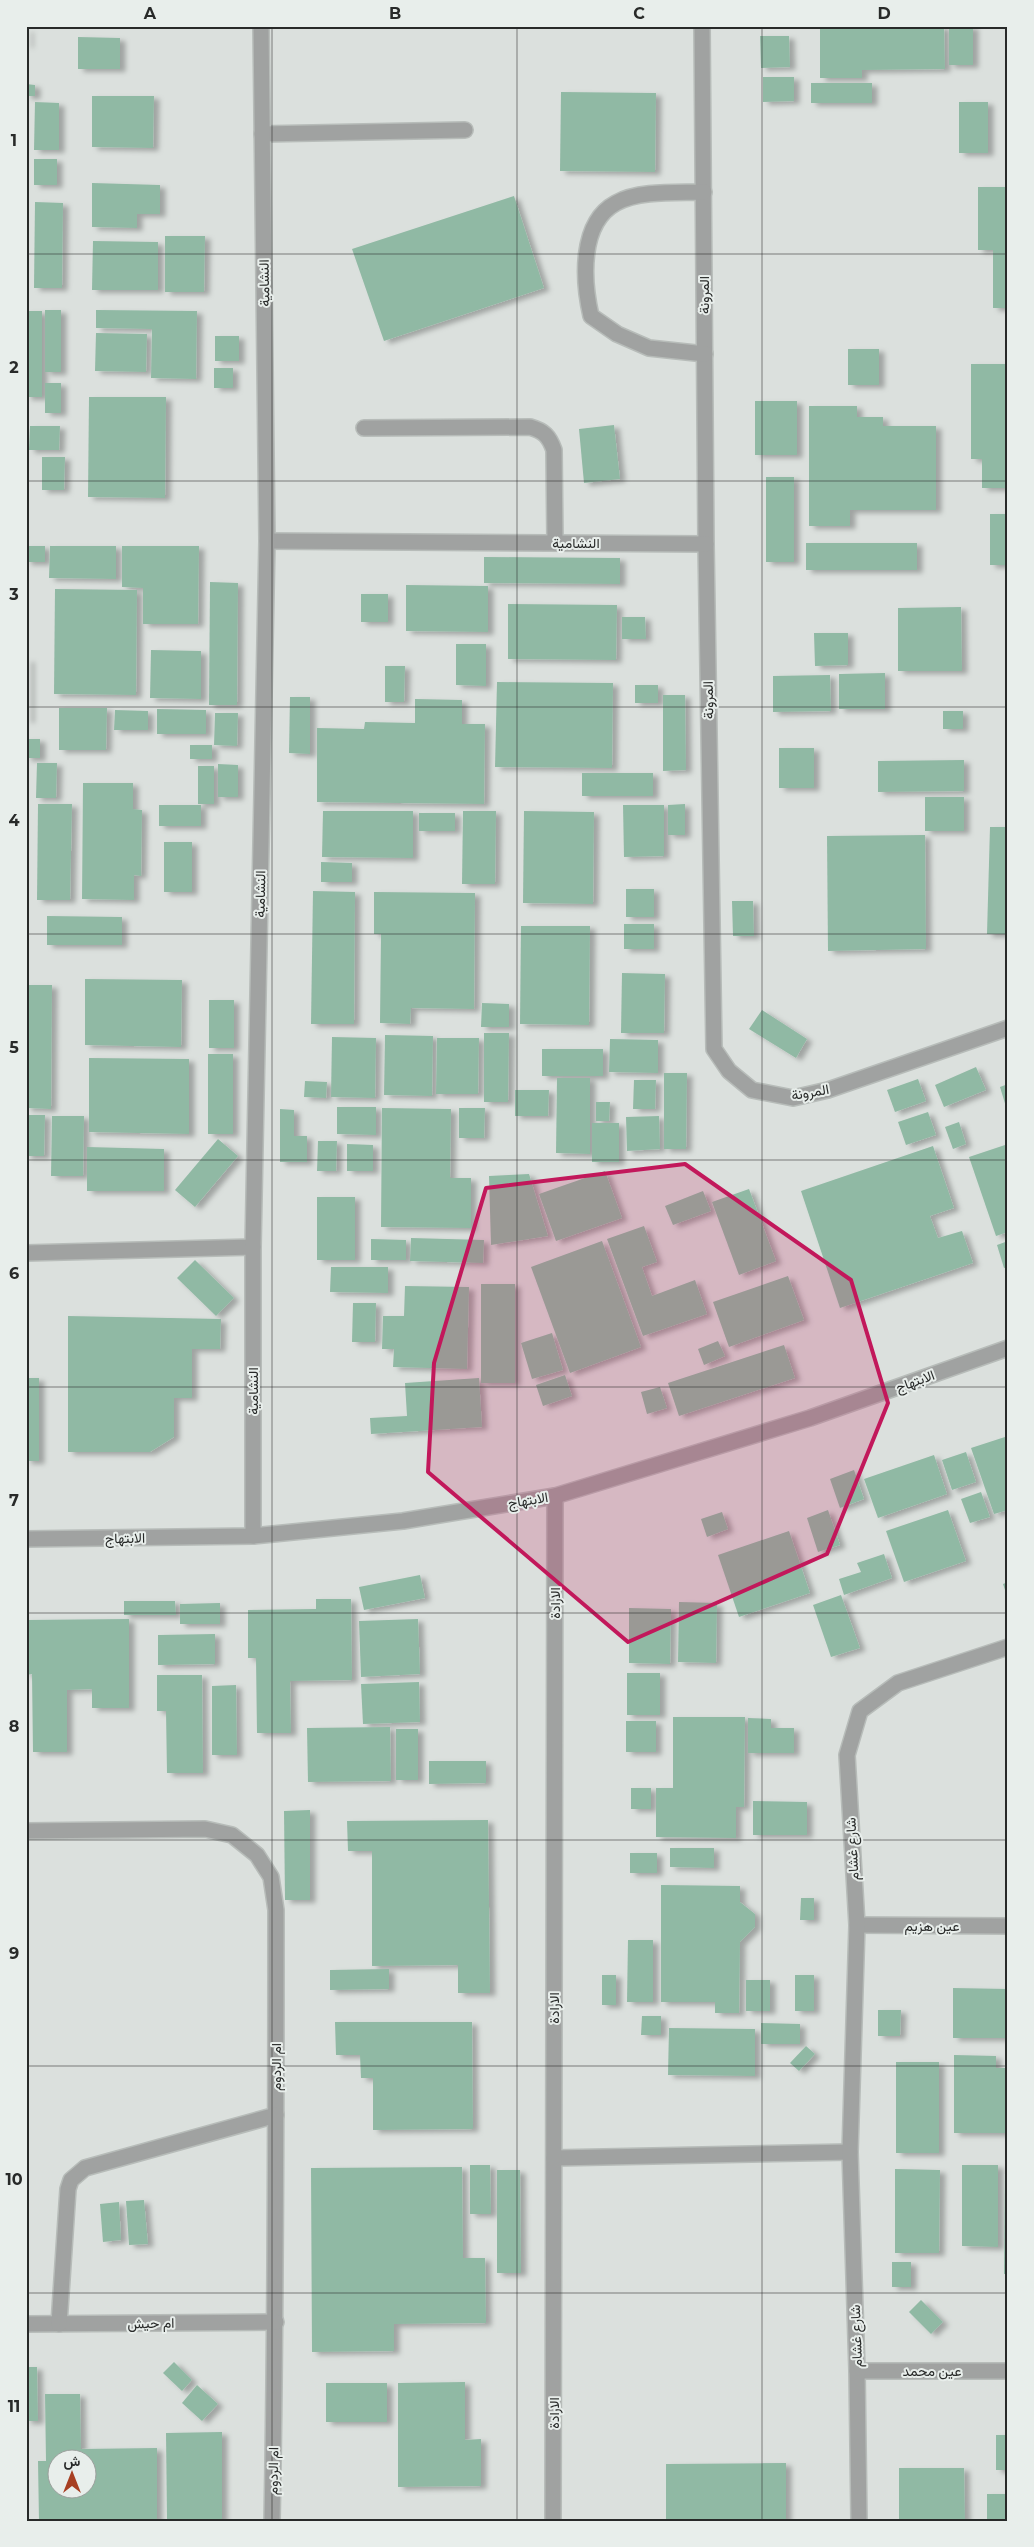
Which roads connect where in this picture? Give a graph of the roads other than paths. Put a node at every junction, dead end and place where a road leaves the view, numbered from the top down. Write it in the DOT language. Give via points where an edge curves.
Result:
graph roads {
  1 [pos="261,26"];
  2 [pos="702,26"];
  3 [pos="465,130"];
  4 [pos="262,134"];
  5 [pos="704,192"];
  6 [pos="705,354"];
  7 [pos="364,428"];
  8 [pos="267,540"];
  9 [pos="555,543"];
  10 [pos="706,544"];
  11 [pos="1008,1028"];
  12 [pos="253,1247"];
  13 [pos="26,1253"];
  14 [pos="1008,1348"];
  15 [pos="555,1496"];
  16 [pos="253,1536"];
  17 [pos="26,1539"];
  18 [pos="1008,1647"];
  19 [pos="26,1831"];
  20 [pos="857,1925"];
  21 [pos="1008,1926"];
  22 [pos="276,2114"];
  23 [pos="850,2152"];
  24 [pos="554,2158"];
  25 [pos="276,2322"];
  26 [pos="26,2324"];
  27 [pos="59,2324"];
  28 [pos="857,2370"];
  29 [pos="1008,2371"];
  30 [pos="272,2521"];
  31 [pos="553,2521"];
  32 [pos="858,2521"];
  1 -- 4 [label="street, النشامية"];
  2 -- 5 [label="street, المرونة"];
  3 -- 4 [label="street"];
  4 -- 8 [label="street, النشامية"];
  5 -- 6 [label="street, المرونة"];
  5 -- 6 [label="street" via="647,194 616,203 594,224 585,261 585,290 591,316 617,334 649,348"];
  6 -- 10 [label="street, المرونة"];
  7 -- 9 [label="street" via="530,427 542,430 554,450"];
  8 -- 9 [label="street, النشامية"];
  8 -- 12 [label="street, النشامية"];
  9 -- 10 [label="street, النشامية"];
  10 -- 11 [label="street, المرونة" via="714,1049 729,1071 752,1090 793,1098 828,1090"];
  12 -- 13 [label="street"];
  12 -- 16 [label="street, النشامية"];
  14 -- 15 [label="street, الابتهاج" via="810,1418"];
  15 -- 16 [label="street, الابتهاج" via="403,1521"];
  15 -- 24 [label="street, الارادة"];
  16 -- 17 [label="street, الابتهاج"];
  18 -- 20 [label="street, شارع غشام" via="898,1682 860,1711 847,1755"];
  19 -- 22 [label="street, ام الردوم" via="205,1829 232,1835 257,1855 271,1877 276,1910"];
  20 -- 21 [label="street, عين هزيم"];
  20 -- 23 [label="street, شارع غشام"];
  22 -- 25 [label="street, ام الردوم"];
  22 -- 27 [label="street" via="85,2168 77,2173 68,2189"];
  23 -- 24 [label="street"];
  23 -- 28 [label="street, شارع غشام"];
  24 -- 31 [label="street, الارادة"];
  25 -- 27 [label="street, ام حيش"];
  25 -- 30 [label="street, ام الردوم"];
  26 -- 27 [label="street, ام حيش"];
  28 -- 29 [label="street, عين محمد"];
  28 -- 32 [label="street, شارع غشام"];
}
